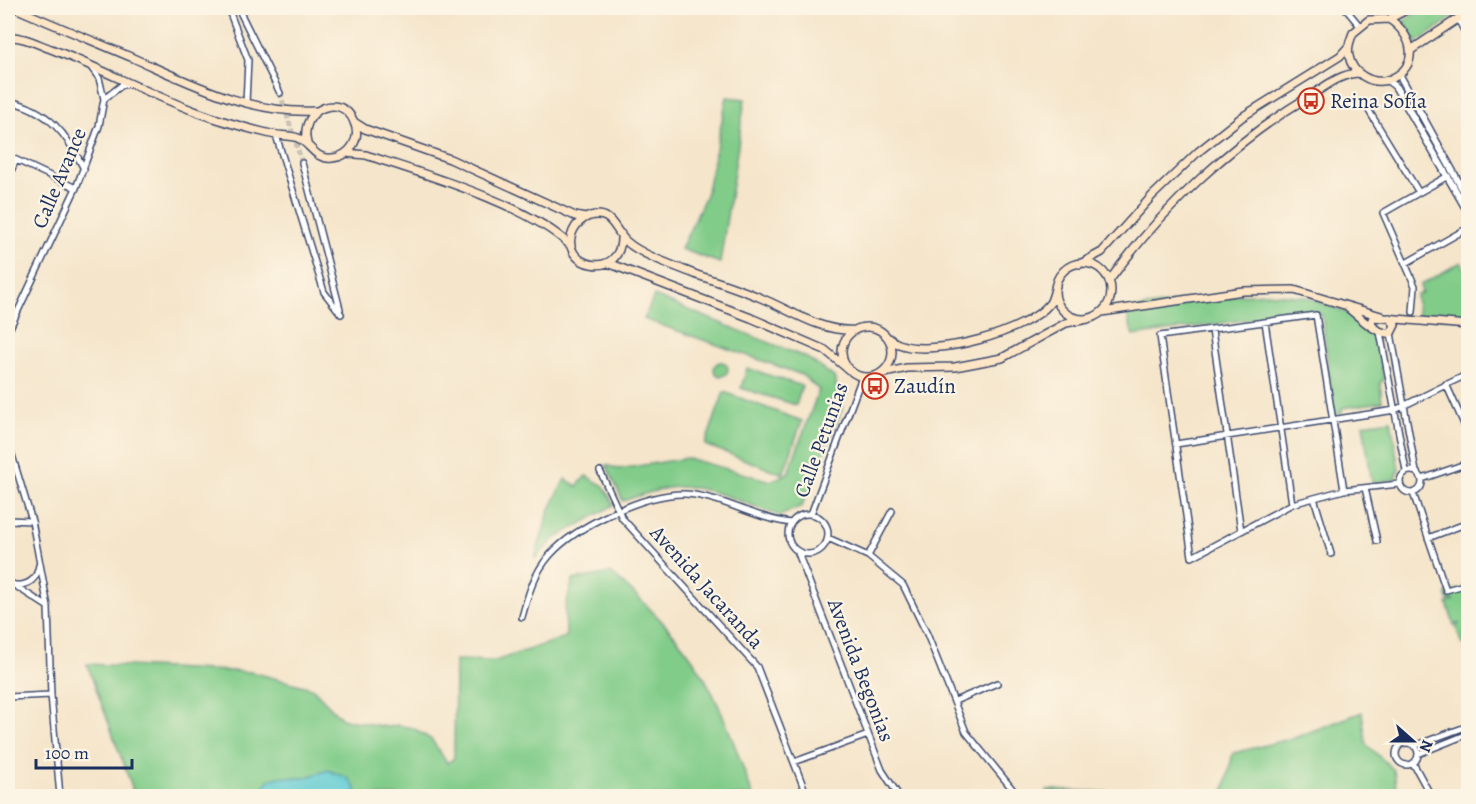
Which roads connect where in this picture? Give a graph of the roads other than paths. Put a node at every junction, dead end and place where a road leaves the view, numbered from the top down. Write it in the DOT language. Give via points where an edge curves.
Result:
graph roads {
  1 [pos="15,8"];
  2 [pos="228,8"];
  3 [pos="238,8"];
  4 [pos="1345,8"];
  5 [pos="1410,8"];
  6 [pos="1468,12"];
  7 [pos="1389,19"];
  8 [pos="1458,19"];
  9 [pos="1359,25"];
  10 [pos="8,37"];
  11 [pos="1468,38"];
  12 [pos="1348,47"];
  13 [pos="1411,50"];
  14 [pos="89,65"];
  15 [pos="1358,73"];
  16 [pos="1400,74"];
  17 [pos="1387,80"];
  18 [pos="132,84"];
  19 [pos="280,93"];
  20 [pos="104,99"];
  21 [pos="8,101"];
  22 [pos="246,103"];
  23 [pos="1366,106"];
  24 [pos="315,111"];
  25 [pos="354,122"];
  26 [pos="276,135"];
  27 [pos="307,143"];
  28 [pos="346,153"];
  29 [pos="8,156"];
  30 [pos="16,160"];
  31 [pos="302,163"];
  32 [pos="84,169"];
  33 [pos="1448,176"];
  34 [pos="8,177"];
  35 [pos="1468,178"];
  36 [pos="1460,184"];
  37 [pos="75,188"];
  38 [pos="1418,191"];
  39 [pos="1468,199"];
  40 [pos="1468,212"];
  41 [pos="585,218"];
  42 [pos="1468,228"];
  43 [pos="621,234"];
  44 [pos="572,247"];
  45 [pos="608,263"];
  46 [pos="1080,264"];
  47 [pos="1406,264"];
  48 [pos="1109,281"];
  49 [pos="1056,285"];
  50 [pos="1109,300"];
  51 [pos="1343,305"];
  52 [pos="1127,307"];
  53 [pos="1102,312"];
  54 [pos="1413,312"];
  55 [pos="1381,316"];
  56 [pos="1390,318"];
  57 [pos="1088,319"];
  58 [pos="1412,321"];
  59 [pos="1265,322"];
  60 [pos="1468,325"];
  61 [pos="855,330"];
  62 [pos="1212,330"];
  63 [pos="1377,330"];
  64 [pos="8,332"];
  65 [pos="1392,332"];
  66 [pos="887,337"];
  67 [pos="849,370"];
  68 [pos="880,374"];
  69 [pos="1468,374"];
  70 [pos="862,377"];
  71 [pos="1446,384"];
  72 [pos="1404,405"];
  73 [pos="1395,410"];
  74 [pos="1331,421"];
  75 [pos="1281,428"];
  76 [pos="1468,433"];
  77 [pos="1228,436"];
  78 [pos="8,442"];
  79 [pos="1176,444"];
  80 [pos="1468,463"];
  81 [pos="600,471"];
  82 [pos="1406,471"];
  83 [pos="1416,472"];
  84 [pos="1422,480"];
  85 [pos="1399,484"];
  86 [pos="1365,488"];
  87 [pos="1344,490"];
  88 [pos="1413,493"];
  89 [pos="1314,498"];
  90 [pos="1292,504"];
  91 [pos="620,511"];
  92 [pos="892,511"];
  93 [pos="811,514"];
  94 [pos="8,520"];
  95 [pos="32,521"];
  96 [pos="1468,523"];
  97 [pos="791,524"];
  98 [pos="1241,531"];
  99 [pos="828,538"];
  100 [pos="1428,538"];
  101 [pos="1377,541"];
  102 [pos="798,553"];
  103 [pos="1331,554"];
  104 [pos="868,556"];
  105 [pos="39,560"];
  106 [pos="8,581"];
  107 [pos="1468,584"];
  108 [pos="14,585"];
  109 [pos="48,607"];
  110 [pos="522,617"];
  111 [pos="997,683"];
  112 [pos="51,695"];
  113 [pos="8,697"];
  114 [pos="955,701"];
  115 [pos="1468,726"];
  116 [pos="868,735"];
  117 [pos="1466,735"];
  118 [pos="1468,744"];
  119 [pos="1414,746"];
  120 [pos="1418,754"];
  121 [pos="794,762"];
  122 [pos="1413,763"];
  123 [pos="60,796"];
  124 [pos="807,796"];
  125 [pos="899,796"];
  126 [pos="1017,796"];
  127 [pos="1431,796"];
  1 -- 22 [label="main road"];
  2 -- 22 [label="street" via="248,60"];
  3 -- 19 [label="street"];
  4 -- 9 [label="street"];
  5 -- 7 [label="main road"];
  6 -- 8 [label="main road"];
  7 -- 9 [label="main road"];
  7 -- 13 [label="main road" via="1402,27"];
  8 -- 11 [label="street"];
  8 -- 13 [label="main road"];
  9 -- 12 [label="main road"];
  10 -- 14 [label="main road" via="17,36"];
  12 -- 15 [label="main road" via="1351,64"];
  12 -- 46 [label="main road" via="1224,131 1152,196 1102,252"];
  13 -- 16 [label="main road"];
  14 -- 18 [label="main road"];
  14 -- 20 [label="street" via="96,73"];
  15 -- 17 [label="main road" via="1368,79"];
  15 -- 48 [label="main road" via="1339,78 1298,103 1224,159 1175,205"];
  16 -- 17 [label="main road"];
  16 -- 36 [label="street"];
  17 -- 33 [label="street" via="1395,86"];
  18 -- 20 [label="street" via="122,85"];
  18 -- 26 [label="main road" via="211,117"];
  20 -- 32 [label="street, Calle Avance"];
  21 -- 32 [label="street" via="23,104 48,119 70,141"];
  22 -- 24 [label="main road" via="291,113"];
  23 -- 38 [label="street"];
  24 -- 25 [label="main road" via="336,107 350,114"];
  24 -- 27 [label="main road" via="305,125"];
  25 -- 28 [label="main road" via="356,140"];
  25 -- 41 [label="main road"];
  26 -- 27 [label="main road"];
  26 -- 31 [label="street" via="324,292 342,314"];
  27 -- 28 [label="main road" via="325,158 334,159"];
  28 -- 44 [label="main road" via="366,155 497,202 552,231"];
  29 -- 30 [label="street"];
  30 -- 34 [label="street"];
  30 -- 37 [label="street"];
  32 -- 37 [label="street, Calle Avance"];
  33 -- 38 [label="street"];
  33 -- 40 [label="street"];
  35 -- 36 [label="street"];
  36 -- 39 [label="street"];
  37 -- 64 [label="street, Calle Avance"];
  38 -- 47 [label="street" via="1383,213"];
  41 -- 43 [label="main road" via="607,218"];
  41 -- 44 [label="main road" via="573,230"];
  42 -- 47 [label="street"];
  43 -- 45 [label="main road" via="619,251"];
  43 -- 61 [label="main road" via="639,249 686,270 834,329"];
  44 -- 45 [label="main road" via="586,264"];
  45 -- 67 [label="main road" via="825,350"];
  46 -- 48 [label="main road" via="1096,267"];
  46 -- 49 [label="main road" via="1062,273"];
  47 -- 54 [label="street" via="1415,286"];
  48 -- 50 [label="main road"];
  49 -- 57 [label="main road" via="1055,295 1062,309 1074,318"];
  49 -- 66 [label="main road" via="1051,302 1041,311 1014,327 983,338 920,348"];
  50 -- 52 [label="main road"];
  50 -- 53 [label="main road"];
  51 -- 52 [label="main road" via="1294,290 1243,291"];
  51 -- 55 [label="main road"];
  51 -- 63 [label="main road"];
  52 -- 53 [label="main road"];
  53 -- 57 [label="main road"];
  55 -- 56 [label="main road"];
  55 -- 63 [label="main road" via="1373,317 1371,322"];
  56 -- 58 [label="main road"];
  56 -- 65 [label="main road" via="1395,325"];
  57 -- 68 [label="main road" via="1066,323 1002,358"];
  58 -- 60 [label="main road"];
  58 -- 65 [label="main road"];
  59 -- 62 [label="street"];
  59 -- 74 [label="street" via="1316,315"];
  59 -- 75 [label="street"];
  61 -- 66 [label="main road" via="868,327"];
  61 -- 67 [label="main road" via="842,352"];
  62 -- 77 [label="street"];
  62 -- 79 [label="street" via="1160,336"];
  63 -- 65 [label="main road"];
  63 -- 73 [label="street"];
  65 -- 72 [label="street"];
  66 -- 68 [label="main road" via="893,352"];
  67 -- 70 [label="main road"];
  68 -- 70 [label="main road"];
  69 -- 71 [label="street"];
  70 -- 93 [label="street, Calle Petunias"];
  71 -- 72 [label="street"];
  71 -- 76 [label="street"];
  72 -- 73 [label="street"];
  72 -- 83 [label="street"];
  73 -- 74 [label="street"];
  73 -- 82 [label="street"];
  74 -- 75 [label="street"];
  74 -- 87 [label="street"];
  75 -- 77 [label="street"];
  75 -- 90 [label="street"];
  77 -- 79 [label="street"];
  77 -- 98 [label="street"];
  78 -- 95 [label="street"];
  79 -- 98 [label="street" via="1192,557"];
  80 -- 84 [label="street"];
  81 -- 91 [label="street, Avenida Jacaranda"];
  82 -- 83 [label="street"];
  82 -- 85 [label="street"];
  83 -- 84 [label="street"];
  84 -- 88 [label="street" via="1420,489"];
  85 -- 86 [label="street"];
  85 -- 88 [label="street" via="1405,492"];
  86 -- 87 [label="street"];
  86 -- 101 [label="street"];
  87 -- 89 [label="street"];
  88 -- 100 [label="street"];
  89 -- 90 [label="street"];
  89 -- 103 [label="street"];
  90 -- 98 [label="street"];
  91 -- 97 [label="street" via="646,501 686,494"];
  91 -- 110 [label="street" via="575,534 550,555 532,581"];
  91 -- 121 [label="street, Avenida Jacaranda" via="630,527 757,667"];
  92 -- 104 [label="street"];
  93 -- 97 [label="street" via="798,517"];
  93 -- 99 [label="street" via="826,525"];
  94 -- 95 [label="street"];
  95 -- 105 [label="street"];
  96 -- 100 [label="street"];
  97 -- 102 [label="street" via="788,537"];
  99 -- 102 [label="street" via="819,552"];
  99 -- 104 [label="street"];
  100 -- 107 [label="street" via="1446,590"];
  102 -- 116 [label="street, Avenida Begonias"];
  104 -- 114 [label="street" via="903,585"];
  105 -- 108 [label="street" via="38,574 32,581"];
  105 -- 109 [label="street"];
  106 -- 108 [label="street"];
  108 -- 109 [label="street"];
  109 -- 112 [label="street"];
  111 -- 114 [label="street"];
  112 -- 113 [label="street"];
  112 -- 123 [label="street"];
  114 -- 126 [label="street" via="966,732"];
  115 -- 119 [label="street"];
  116 -- 121 [label="street"];
  116 -- 125 [label="street, Avenida Begonias" via="882,770"];
  117 -- 118 [label="street"];
  117 -- 120 [label="street"];
  119 -- 120 [label="street"];
  119 -- 122 [label="street" via="1404,743 1396,751 1399,762"];
  120 -- 122 [label="street"];
  121 -- 124 [label="street, Avenida Jacaranda"];
  122 -- 127 [label="street"];
}
